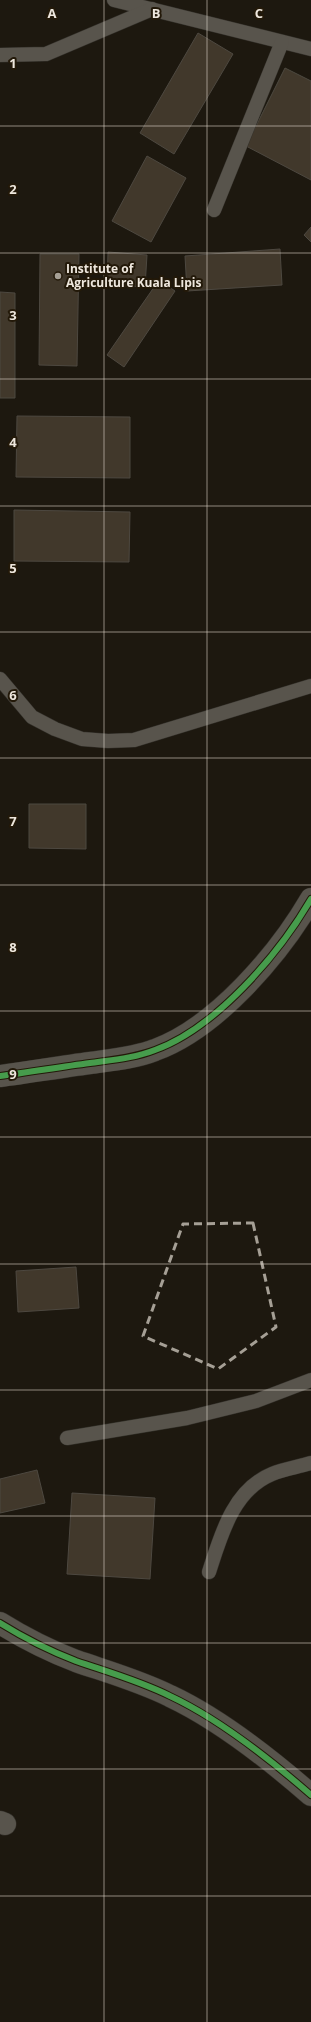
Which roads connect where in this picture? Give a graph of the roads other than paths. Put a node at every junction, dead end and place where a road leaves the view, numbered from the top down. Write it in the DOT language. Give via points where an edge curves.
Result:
graph roads {
  1 [pos="114,0"];
  2 [pos="152,9"];
  3 [pos="282,42"];
  4 [pos="311,49"];
  5 [pos="0,55"];
  6 [pos="214,210"];
  7 [pos="0,679"];
  8 [pos="311,686"];
  9 [pos="311,899"];
  10 [pos="0,1076"];
  11 [pos="311,1380"];
  12 [pos="66,1438"];
  13 [pos="311,1463"];
  14 [pos="209,1572"];
  15 [pos="0,1624"];
  16 [pos="311,1795"];
  1 -- 2 [label="lane"];
  2 -- 3 [label="lane"];
  2 -- 5 [label="lane" via="46,54"];
  3 -- 4 [label="lane"];
  3 -- 6 [label="lane"];
  7 -- 8 [label="lane" via="32,717 55,730 82,739 108,741 134,740"];
  9 -- 10 [label="street" via="266,962 198,1028 175,1042 154,1051 121,1059"];
  11 -- 12 [label="lane" via="256,1401 187,1418"];
  13 -- 14 [label="lane" via="272,1474 246,1491 224,1526"];
  15 -- 16 [label="street" via="76,1660 133,1679 171,1696 215,1722"];
}
